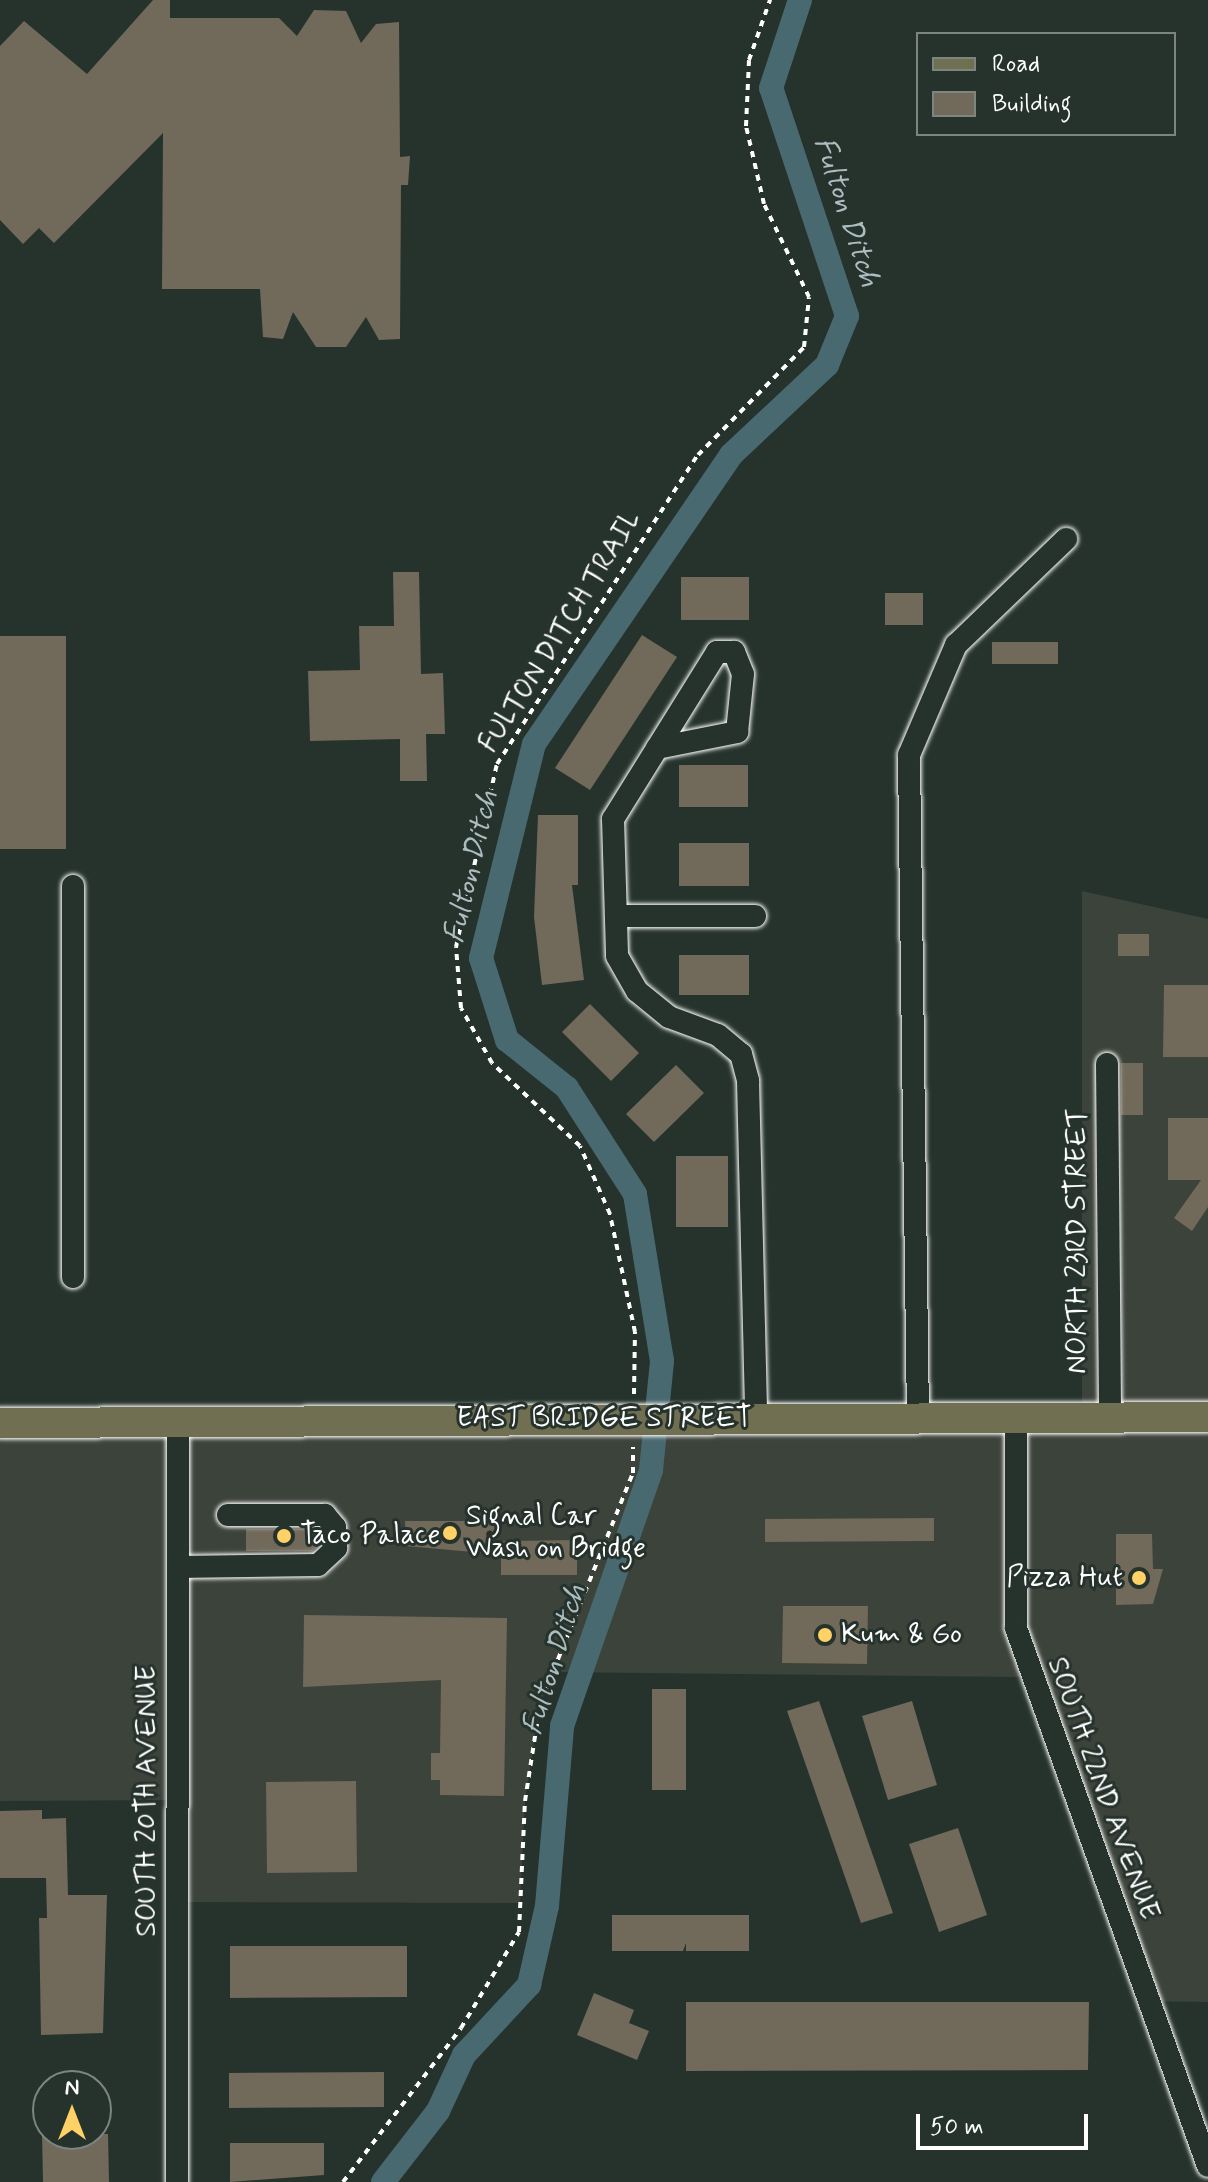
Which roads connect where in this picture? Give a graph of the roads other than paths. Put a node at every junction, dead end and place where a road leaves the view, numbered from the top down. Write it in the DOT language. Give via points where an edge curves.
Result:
graph roads {
  1 [pos="1066,539"];
  2 [pos="657,748"];
  3 [pos="73,886"];
  4 [pos="616,916"];
  5 [pos="755,916"];
  6 [pos="1107,1064"];
  7 [pos="73,1277"];
  8 [pos="1208,1417"];
  9 [pos="918,1418"];
  10 [pos="1016,1418"];
  11 [pos="1110,1418"];
  12 [pos="756,1419"];
  13 [pos="178,1421"];
  14 [pos="0,1423"];
  15 [pos="228,1515"];
  16 [pos="178,1567"];
  17 [pos="1208,2166"];
  18 [pos="177,2182"];
  1 -- 9 [label="street" via="956,645 909,755"];
  2 -- 2 [label="street" via="717,652 734,652 743,674 737,732"];
  2 -- 4 [label="street" via="613,819"];
  3 -- 7 [label="street"];
  4 -- 5 [label="street"];
  4 -- 12 [label="street" via="617,956 637,991 669,1017 718,1035 741,1054 748,1081"];
  6 -- 11 [label="street, NORTH 23RD STREET"];
  8 -- 11 [label="main road, EAST BRIDGE STREET"];
  9 -- 10 [label="main road, EAST BRIDGE STREET"];
  9 -- 12 [label="main road, EAST BRIDGE STREET"];
  10 -- 11 [label="main road, EAST BRIDGE STREET"];
  10 -- 17 [label="street, SOUTH 22ND AVENUE" via="1016,1628"];
  12 -- 13 [label="main road, EAST BRIDGE STREET"];
  13 -- 14 [label="main road, EAST BRIDGE STREET"];
  13 -- 16 [label="street, SOUTH 20TH AVENUE"];
  15 -- 16 [label="street" via="325,1515 335,1527 336,1548 318,1565"];
  16 -- 18 [label="street, SOUTH 20TH AVENUE"];
}
